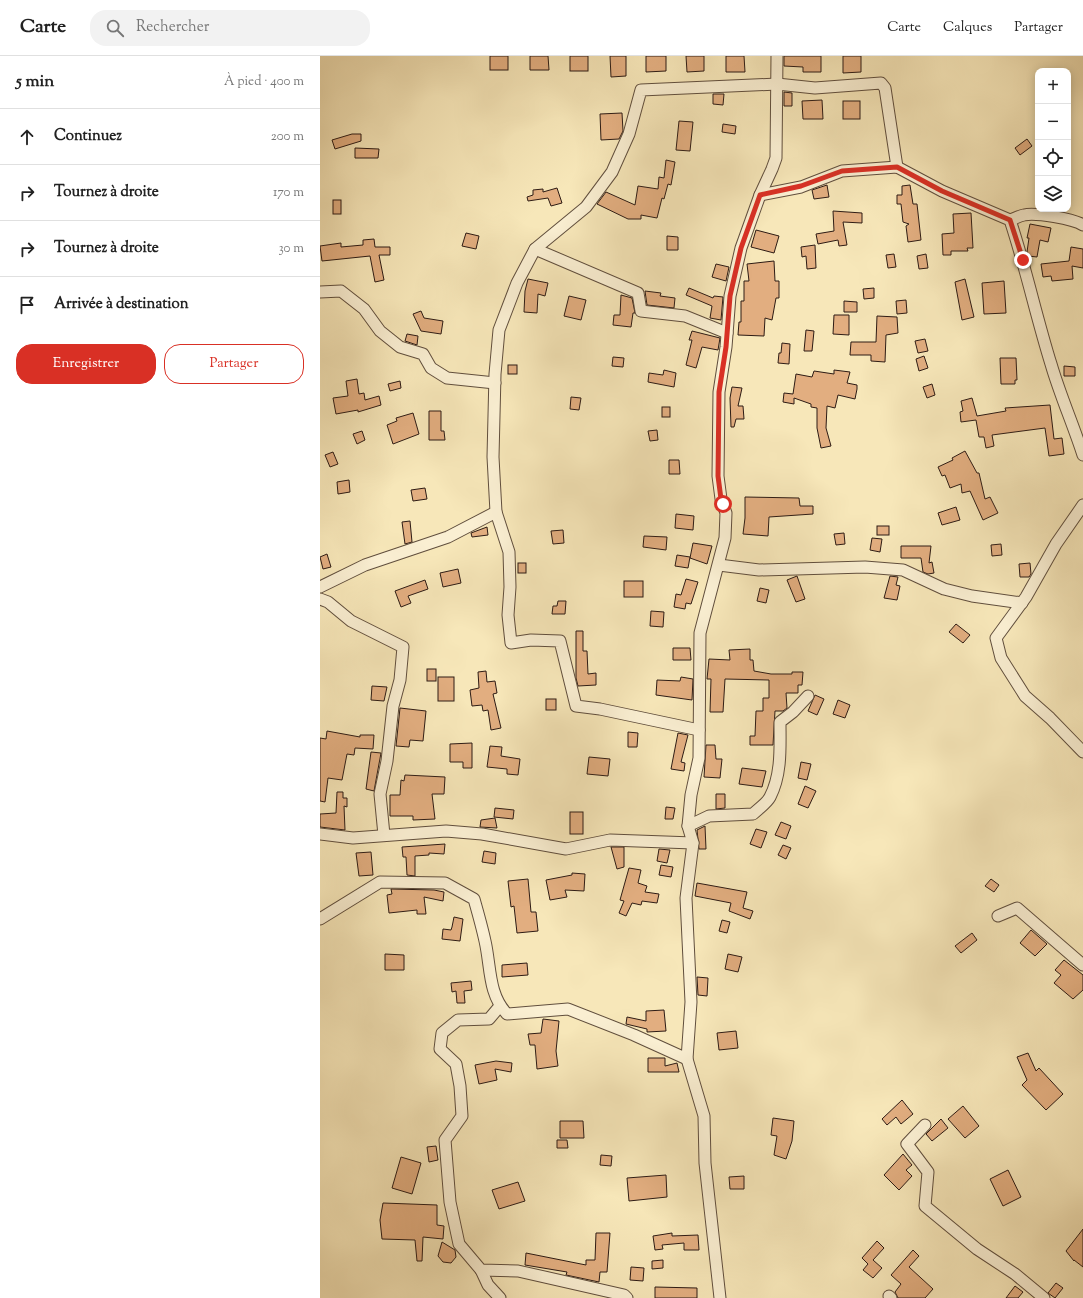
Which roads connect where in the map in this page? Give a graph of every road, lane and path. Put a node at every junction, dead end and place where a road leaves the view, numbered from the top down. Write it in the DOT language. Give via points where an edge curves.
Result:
graph roads {
  1 [pos="777,56"];
  2 [pos="777,84"];
  3 [pos="897,167"];
  4 [pos="760,195"];
  5 [pos="1010,220"];
  6 [pos="1083,225"];
  7 [pos="535,249"];
  8 [pos="320,292"];
  9 [pos="727,333"];
  10 [pos="495,382"];
  11 [pos="1080,436"];
  12 [pos="1083,455"];
  13 [pos="1083,505"];
  14 [pos="496,512"];
  15 [pos="719,565"];
  16 [pos="320,587"];
  17 [pos="320,599"];
  18 [pos="1022,603"];
  19 [pos="808,696"];
  20 [pos="699,730"];
  21 [pos="1083,752"];
  22 [pos="688,826"];
  23 [pos="320,834"];
  24 [pos="384,835"];
  25 [pos="693,843"];
  26 [pos="998,916"];
  27 [pos="320,919"];
  28 [pos="1083,965"];
  29 [pos="500,1006"];
  30 [pos="687,1059"];
  31 [pos="925,1125"];
  32 [pos="481,1270"];
  33 [pos="500,1298"];
  34 [pos="627,1298"];
  35 [pos="720,1298"];
  36 [pos="1044,1298"];
  1 -- 2 [label="street"];
  2 -- 3 [label="street" via="815,88 882,83 885,88"];
  2 -- 4 [label="street" via="776,158"];
  2 -- 7 [label="street" via="641,90 629,134 612,172 586,207"];
  3 -- 4 [label="street" via="842,171 801,186"];
  3 -- 5 [label="street" via="942,191"];
  4 -- 9 [label="street" via="741,248 730,296"];
  5 -- 6 [label="street" via="1025,214 1079,222"];
  5 -- 11 [label="street" via="1053,371"];
  7 -- 9 [label="street" via="638,293 641,311 685,316"];
  7 -- 10 [label="street" via="517,283 499,330"];
  8 -- 10 [label="street" via="341,291 364,309 380,331 400,347 423,354 431,368 447,378"];
  9 -- 15 [label="street" via="719,392 718,476 721,499 726,512 725,538"];
  10 -- 14 [label="street" via="493,457"];
  11 -- 12 [label="street"];
  13 -- 18 [label="street" via="1056,544"];
  14 -- 16 [label="street" via="448,537 365,565"];
  14 -- 20 [label="street" via="509,552 508,615 511,643 531,640 560,641 576,706"];
  15 -- 18 [label="street" via="759,570 903,570 944,589"];
  15 -- 20 [label="street" via="706,604 700,633"];
  17 -- 24 [label="street" via="328,602 351,621 403,647 400,680 393,706 387,762 380,794"];
  18 -- 21 [label="street" via="996,638 1001,658 1025,696"];
  19 -- 22 [label="street" via="780,722 780,754 770,798 753,814 709,816"];
  20 -- 22 [label="street" via="699,758"];
  22 -- 25 [label="street"];
  23 -- 24 [label="street" via="353,838"];
  24 -- 25 [label="street" via="446,831 482,834 566,849 610,840"];
  25 -- 30 [label="street" via="686,898 691,1002"];
  26 -- 28 [label="street" via="1017,908"];
  27 -- 29 [label="street" via="380,882 446,883 474,899 486,942 488,972"];
  29 -- 30 [label="street" via="507,1014 568,1008"];
  29 -- 32 [label="street" via="489,1019 458,1020 442,1033 440,1049 456,1064 462,1116 445,1140 450,1202 459,1244"];
  30 -- 35 [label="street" via="704,1116 705,1163"];
  31 -- 36 [label="street" via="908,1144 928,1172 925,1206 977,1249 1015,1274"];
  32 -- 33 [label="street" via="488,1285"];
  32 -- 34 [label="street" via="518,1271 624,1295"];
}
